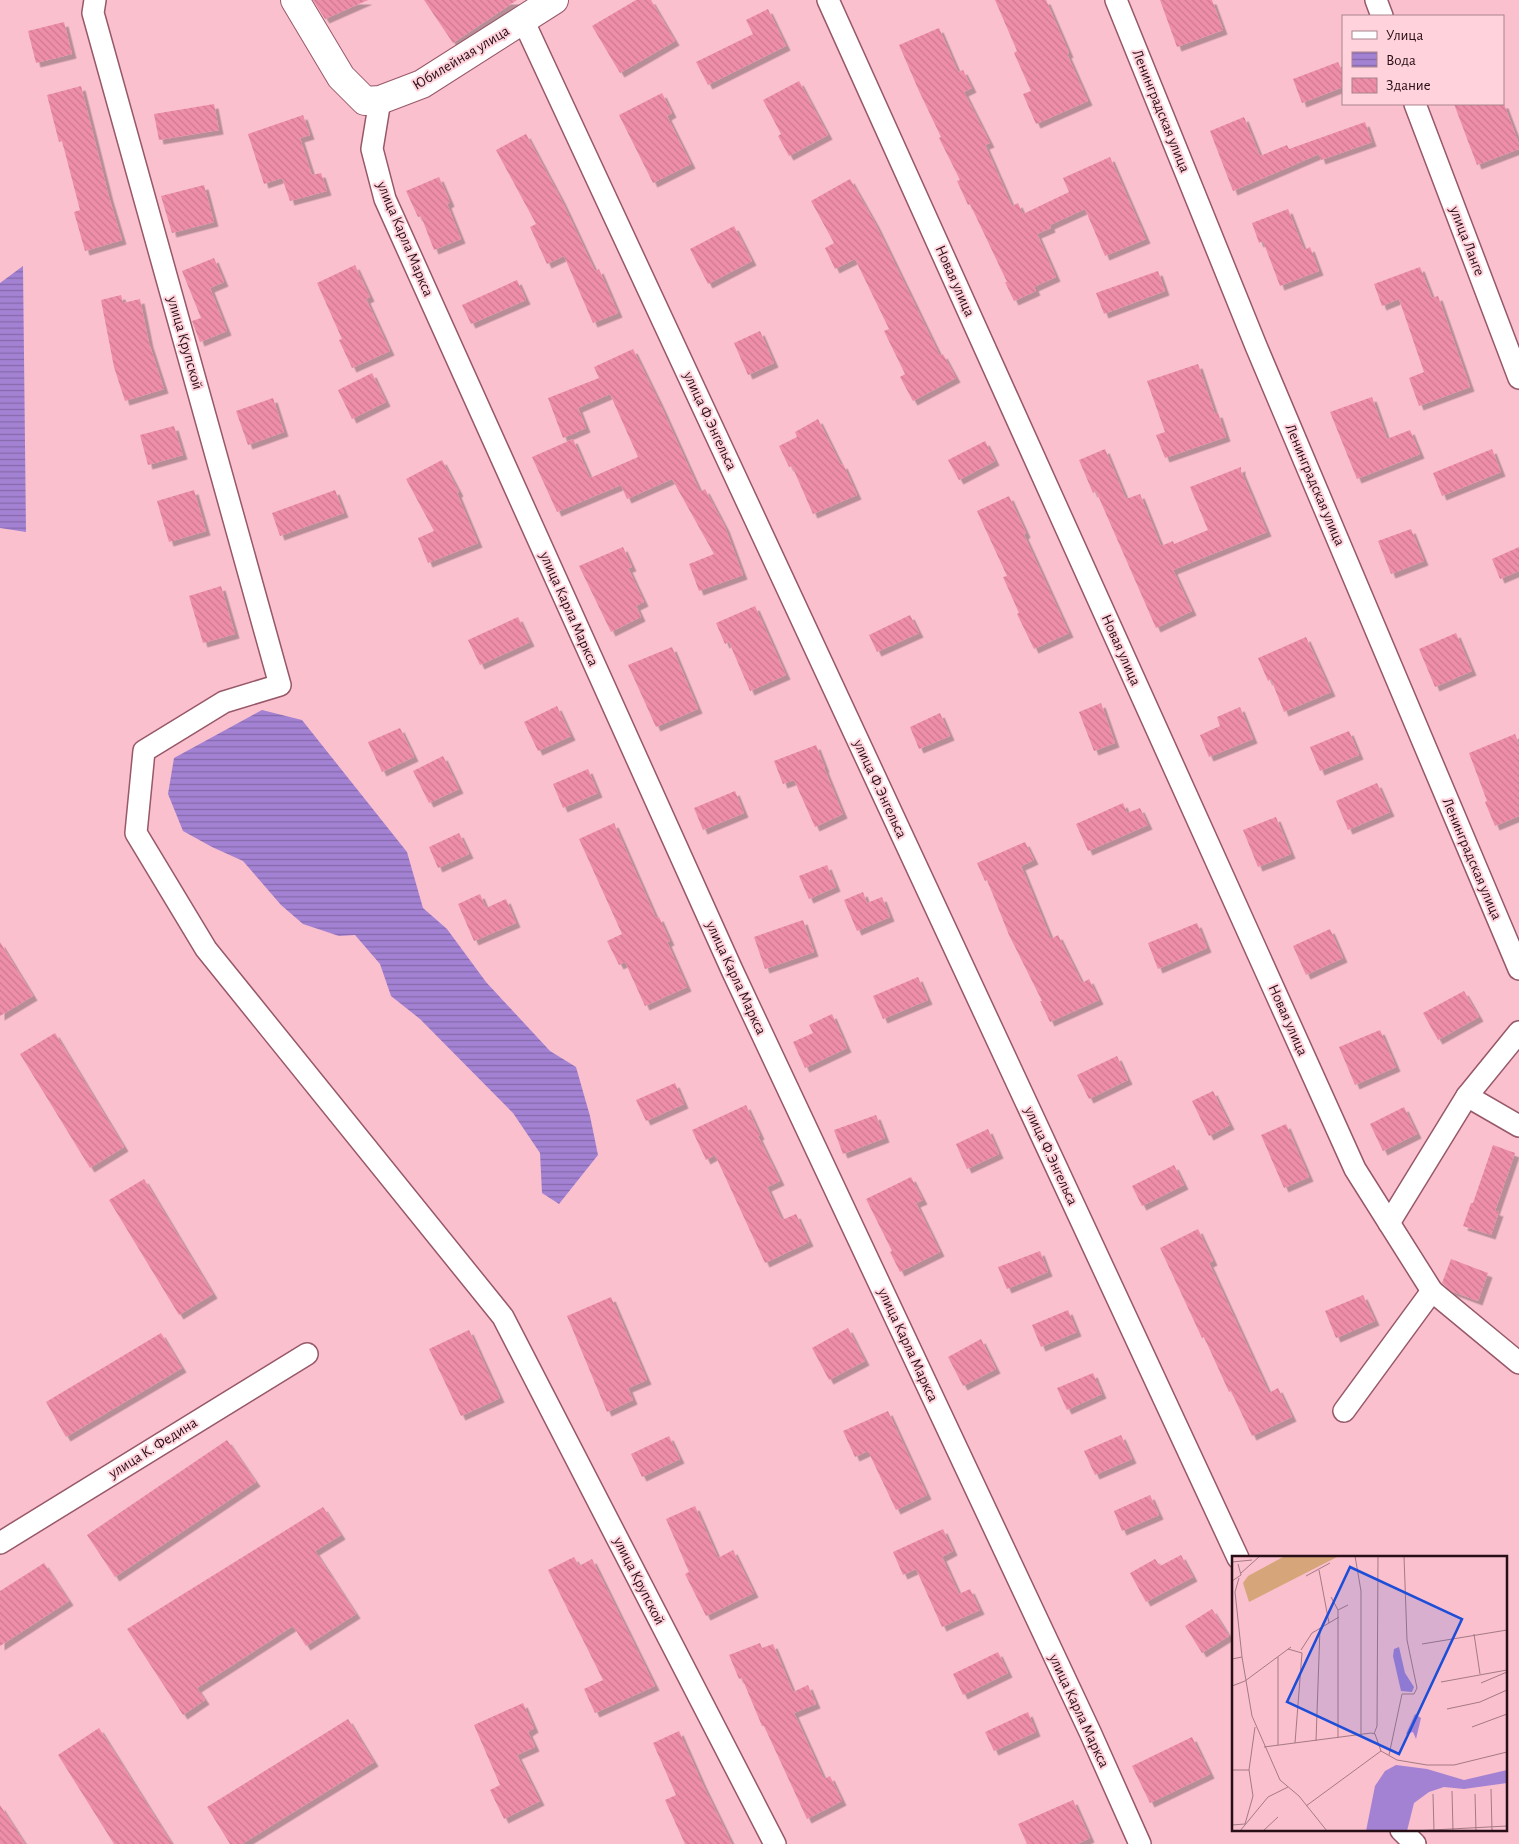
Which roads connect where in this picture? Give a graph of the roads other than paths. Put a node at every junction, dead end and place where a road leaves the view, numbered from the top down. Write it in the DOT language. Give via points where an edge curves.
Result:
graph roads {
  1 [pos="94,0"];
  2 [pos="295,0"];
  3 [pos="554,0"];
  4 [pos="828,0"];
  5 [pos="1116,0"];
  6 [pos="1376,0"];
  7 [pos="1382,15"];
  8 [pos="523,20"];
  9 [pos="380,100"];
  10 [pos="1415,105"];
  11 [pos="1519,378"];
  12 [pos="1519,969"];
  13 [pos="1519,1032"];
  14 [pos="1468,1096"];
  15 [pos="1519,1126"];
  16 [pos="1389,1223"];
  17 [pos="1432,1292"];
  18 [pos="307,1354"];
  19 [pos="1519,1363"];
  20 [pos="1344,1411"];
  21 [pos="0,1543"];
  22 [pos="1237,1556"];
  23 [pos="1404,1832"];
  24 [pos="775,1844"];
  25 [pos="1140,1844"];
  26 [pos="1414,1844"];
  1 -- 24 [label="street, улица Крупской" via="93,13 280,685 224,702 144,751 136,832 206,949 503,1317"];
  2 -- 9 [label="street" via="340,77 365,101"];
  3 -- 8 [label="street, Юбилейная улица"];
  4 -- 16 [label="street, Новая улица" via="1355,1169"];
  5 -- 12 [label="street, Ленинградская улица" via="1256,346"];
  6 -- 7 [label="street"];
  8 -- 9 [label="street, Юбилейная улица" via="422,84"];
  8 -- 22 [label="street, улица Ф.Энгельса"];
  9 -- 25 [label="street, улица Карла Маркса" via="372,149 385,199 732,970"];
  10 -- 11 [label="street, улица Ланге"];
  13 -- 14 [label="street"];
  14 -- 15 [label="street"];
  14 -- 16 [label="street"];
  16 -- 17 [label="street, Новая улица"];
  17 -- 19 [label="street, Новая улица"];
  17 -- 20 [label="street"];
  18 -- 21 [label="street, улица К. Федина"];
  23 -- 26 [label="street"];
}
